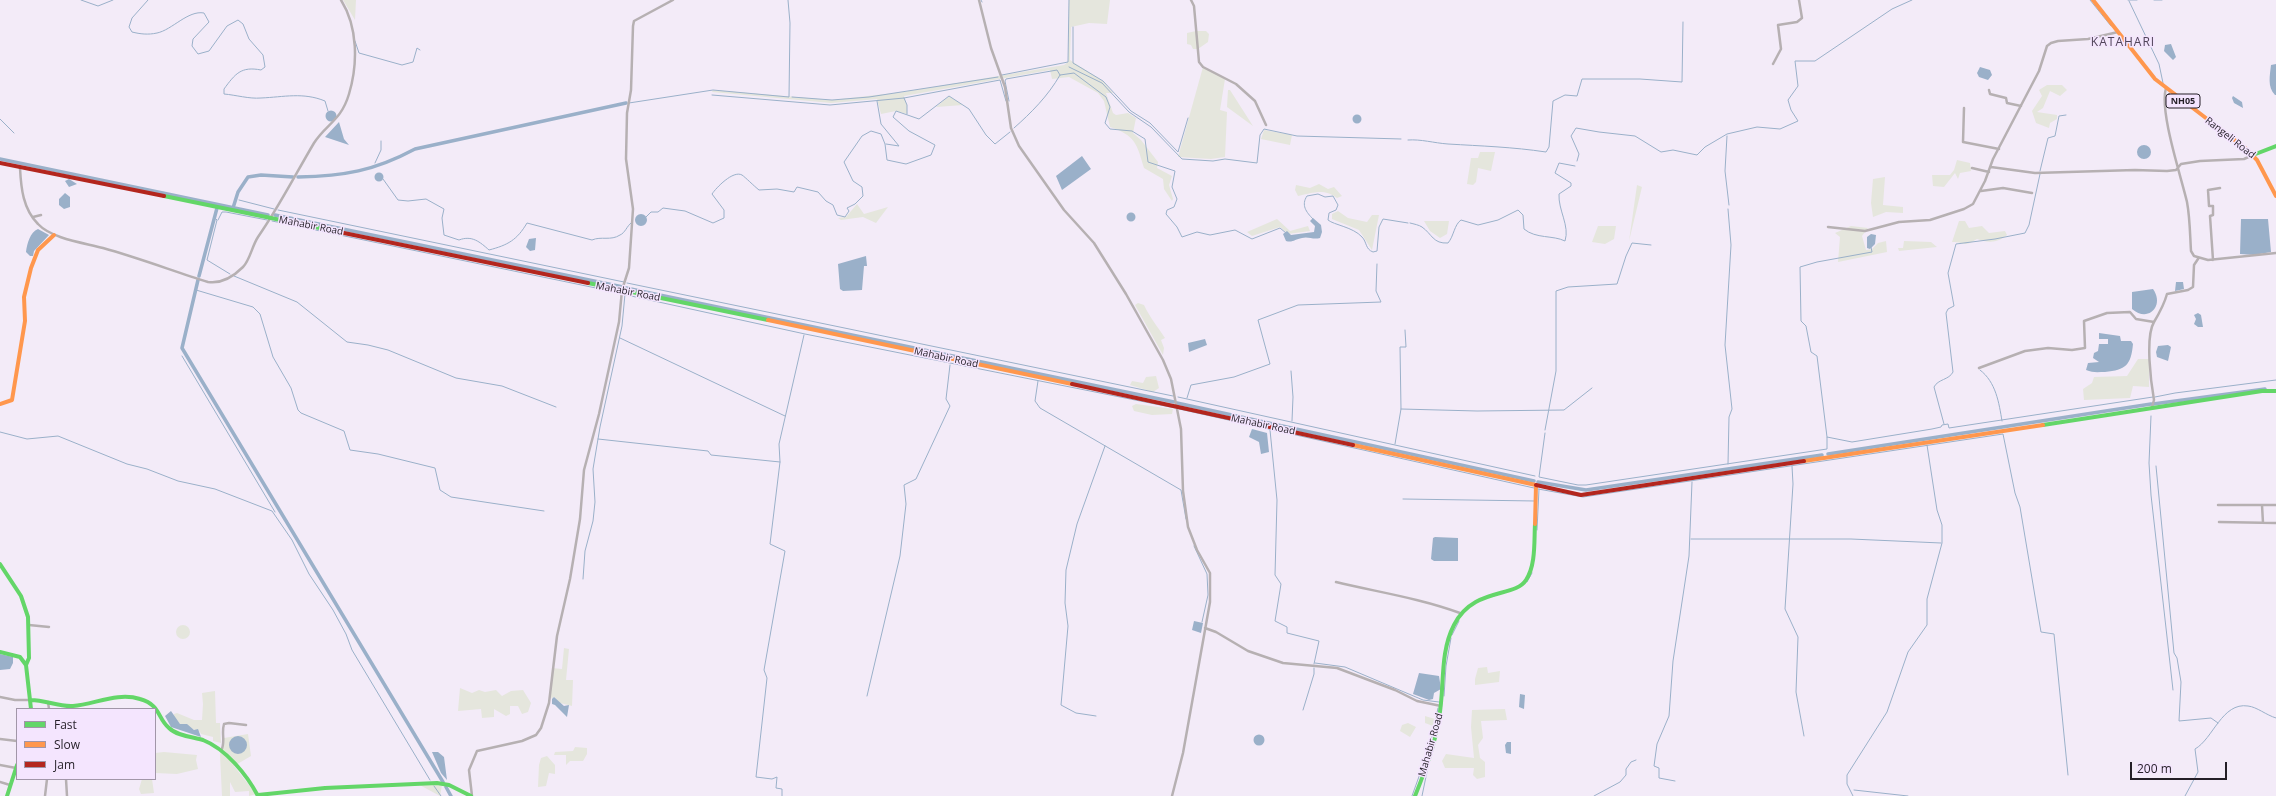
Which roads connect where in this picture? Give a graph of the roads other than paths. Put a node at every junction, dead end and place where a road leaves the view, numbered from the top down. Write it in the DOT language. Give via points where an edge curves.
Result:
graph roads {
  1 [pos="340,0"];
  2 [pos="673,0"];
  3 [pos="979,0"];
  4 [pos="1191,0"];
  5 [pos="1799,0"];
  6 [pos="2093,0"];
  7 [pos="2118,32"];
  8 [pos="1773,64"];
  9 [pos="2166,88"];
  10 [pos="1989,90"];
  11 [pos="2021,106"];
  12 [pos="1964,108"];
  13 [pos="1266,125"];
  14 [pos="2276,146"];
  15 [pos="1999,149"];
  16 [pos="2253,155"];
  17 [pos="0,163"];
  18 [pos="1991,166"];
  19 [pos="20,167"];
  20 [pos="2179,167"];
  21 [pos="1972,168"];
  22 [pos="1989,172"];
  23 [pos="2220,188"];
  24 [pos="1981,191"];
  25 [pos="2032,193"];
  26 [pos="2276,196"];
  27 [pos="41,214"];
  28 [pos="33,217"];
  29 [pos="271,218"];
  30 [pos="1828,227"];
  31 [pos="54,235"];
  32 [pos="2276,253"];
  33 [pos="2198,259"];
  34 [pos="2213,260"];
  35 [pos="622,290"];
  36 [pos="2154,322"];
  37 [pos="1979,368"];
  38 [pos="2276,391"];
  39 [pos="0,404"];
  40 [pos="1176,406"];
  41 [pos="2152,407"];
  42 [pos="1536,485"];
  43 [pos="2218,505"];
  44 [pos="2262,505"];
  45 [pos="2276,505"];
  46 [pos="2219,522"];
  47 [pos="2263,522"];
  48 [pos="2276,523"];
  49 [pos="0,564"];
  50 [pos="1336,582"];
  51 [pos="1460,613"];
  52 [pos="29,625"];
  53 [pos="49,627"];
  54 [pos="1205,628"];
  55 [pos="0,652"];
  56 [pos="20,657"];
  57 [pos="29,658"];
  58 [pos="26,665"];
  59 [pos="0,697"];
  60 [pos="31,700"];
  61 [pos="48,702"];
  62 [pos="1441,706"];
  63 [pos="31,708"];
  64 [pos="49,708"];
  65 [pos="155,708"];
  66 [pos="156,709"];
  67 [pos="246,725"];
  68 [pos="0,740"];
  69 [pos="16,740"];
  70 [pos="220,751"];
  71 [pos="0,765"];
  72 [pos="16,766"];
  73 [pos="16,769"];
  74 [pos="47,780"];
  75 [pos="66,780"];
  76 [pos="0,782"];
  77 [pos="10,785"];
  78 [pos="7,796"];
  79 [pos="45,796"];
  80 [pos="67,796"];
  81 [pos="258,796"];
  82 [pos="472,796"];
  83 [pos="1172,796"];
  84 [pos="1415,796"];
  1 -- 29 [label="street" via="350,21 355,60 349,96 339,118 316,142"];
  2 -- 35 [label="street" via="634,21 633,26 626,158 633,214 629,268"];
  3 -- 40 [label="street" via="991,48 1005,86 1011,128 1019,146 1064,210 1094,243 1126,294 1163,360 1171,379"];
  4 -- 13 [label="street" via="1194,6 1199,62 1203,67 1236,84 1255,101"];
  5 -- 8 [label="street" via="1802,18 1796,22 1778,25 1781,49"];
  6 -- 7 [label="street, Rangeli Road / NH05"];
  7 -- 9 [label="street, Rangeli Road / NH05" via="2154,78"];
  7 -- 11 [label="street" via="2051,43 2047,46 2040,71"];
  9 -- 16 [label="street, Rangeli Road / NH05"];
  9 -- 20 [label="street" via="2164,101"];
  10 -- 11 [label="street" via="1990,94 2006,98 2007,103"];
  11 -- 15 [label="street"];
  12 -- 15 [label="street" via="1963,142"];
  14 -- 16 [label="street"];
  15 -- 18 [label="street"];
  16 -- 20 [label="street" via="2244,159 2181,164"];
  16 -- 26 [label="street, Rangeli Road / NH05" via="2266,174"];
  17 -- 19 [label="street, Mahabir Road"];
  18 -- 20 [label="street" via="2035,173 2167,171"];
  18 -- 22 [label="street"];
  19 -- 28 [label="street" via="21,190"];
  19 -- 29 [label="street, Mahabir Road"];
  20 -- 33 [label="street" via="2188,204 2191,252"];
  21 -- 22 [label="street"];
  22 -- 24 [label="street"];
  23 -- 34 [label="street" via="2208,190 2209,206 2213,206 2213,215 2210,216"];
  24 -- 25 [label="street" via="2003,188"];
  24 -- 30 [label="street" via="1973,204 1930,220 1899,222 1865,231"];
  27 -- 28 [label="street"];
  28 -- 31 [label="street" via="38,225"];
  29 -- 31 [label="street" via="256,240 244,266 227,280 217,283"];
  29 -- 35 [label="street, Mahabir Road"];
  31 -- 39 [label="street" via="42,245 35,256 24,297 25,321 12,400"];
  32 -- 34 [label="street"];
  33 -- 34 [label="street"];
  33 -- 36 [label="street" via="2194,265 2193,287 2167,294 2162,312"];
  35 -- 40 [label="street, Mahabir Road"];
  35 -- 82 [label="street" via="619,322 584,470 580,519 557,636 546,712 541,728 530,739 477,751 468,770"];
  36 -- 37 [label="street" via="2136,319 2130,312 2107,313 2084,321 2085,348 2025,351"];
  36 -- 41 [label="street" via="2149,352 2154,400"];
  38 -- 41 [label="street"];
  40 -- 42 [label="street, Mahabir Road"];
  40 -- 54 [label="street" via="1181,429 1188,527 1210,573 1210,602"];
  41 -- 42 [label="street" via="1581,495"];
  42 -- 51 [label="street, Mahabir Road" via="1533,548 1526,581 1479,598"];
  43 -- 44 [label="street"];
  44 -- 45 [label="street"];
  44 -- 47 [label="street"];
  46 -- 47 [label="street"];
  47 -- 48 [label="street"];
  49 -- 52 [label="street" via="23,601"];
  50 -- 51 [label="street" via="1396,594"];
  51 -- 62 [label="street, Mahabir Road" via="1449,636 1445,652"];
  52 -- 53 [label="street"];
  52 -- 57 [label="street"];
  54 -- 62 [label="street" via="1248,651 1296,665 1336,668 1417,700"];
  54 -- 83 [label="street" via="1183,753"];
  55 -- 56 [label="street"];
  56 -- 57 [label="street"];
  56 -- 58 [label="street"];
  57 -- 58 [label="street"];
  58 -- 60 [label="street"];
  59 -- 60 [label="street"];
  60 -- 61 [label="street"];
  60 -- 63 [label="street"];
  61 -- 64 [label="street"];
  61 -- 65 [label="street" via="73,706 114,698 139,698"];
  62 -- 84 [label="street, Mahabir Road" via="1433,744"];
  66 -- 70 [label="street" via="169,729 206,742"];
  67 -- 70 [label="street" via="224,724 224,743"];
  68 -- 69 [label="street"];
  70 -- 81 [label="street" via="251,782"];
  71 -- 72 [label="street"];
  73 -- 77 [label="street"];
  74 -- 79 [label="street"];
  75 -- 80 [label="street"];
  76 -- 77 [label="street"];
  77 -- 78 [label="street"];
  81 -- 82 [label="street" via="341,786 432,783 449,785"];
}
